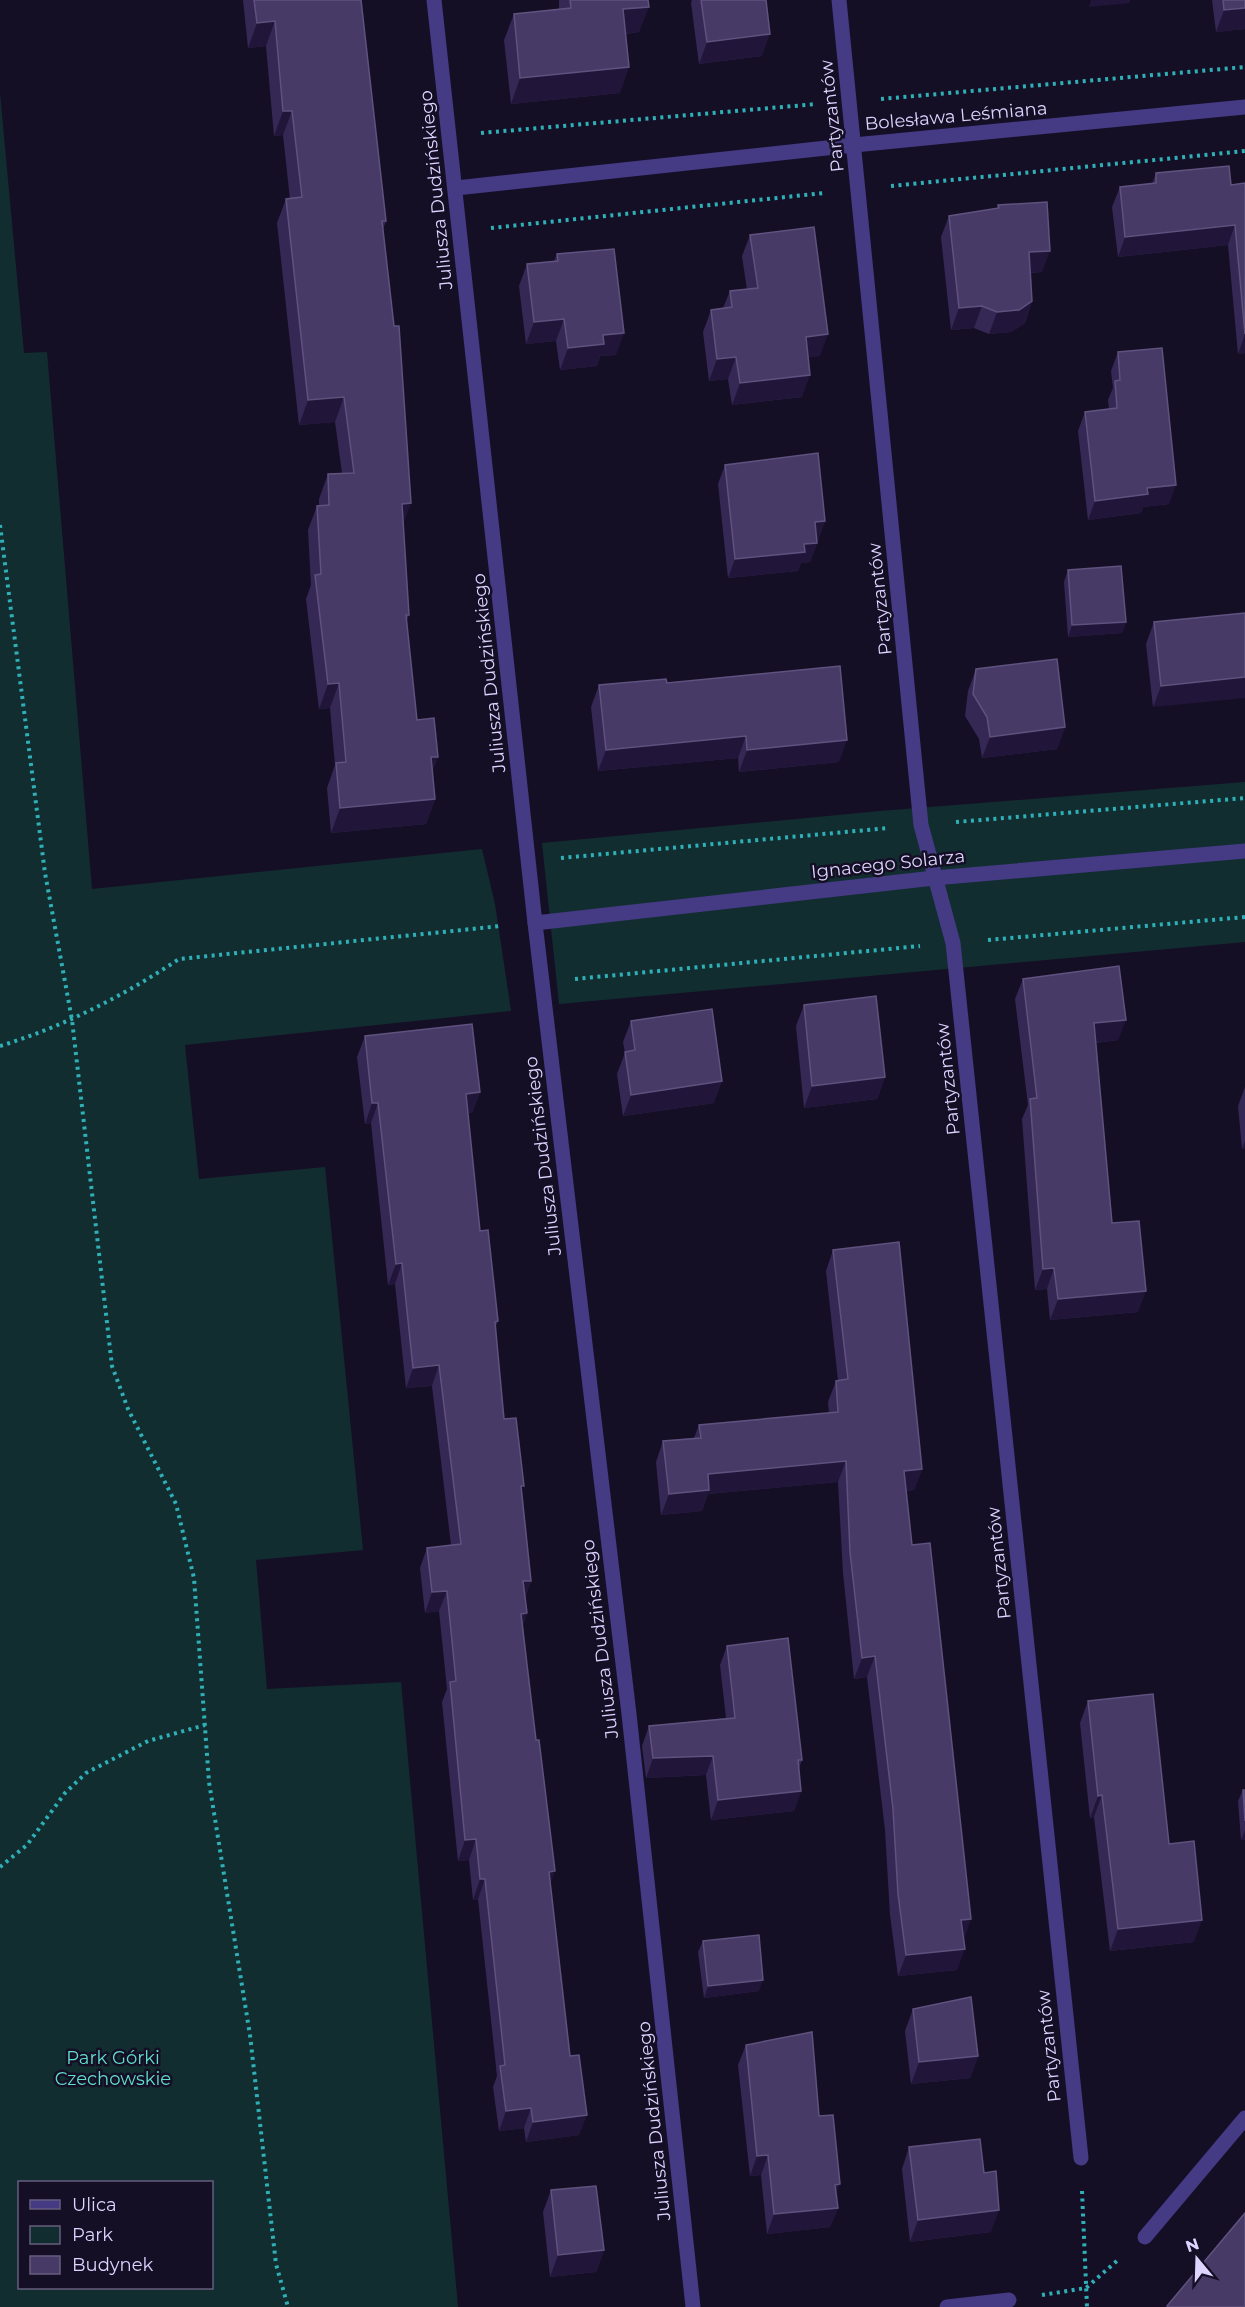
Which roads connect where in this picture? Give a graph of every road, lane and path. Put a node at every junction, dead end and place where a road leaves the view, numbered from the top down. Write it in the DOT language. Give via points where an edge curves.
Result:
graph roads {
  1 [pos="434,0"];
  2 [pos="839,0"];
  3 [pos="1245,107"];
  4 [pos="854,145"];
  5 [pos="456,188"];
  6 [pos="0,525"];
  7 [pos="1245,850"];
  8 [pos="934,878"];
  9 [pos="1245,917"];
  10 [pos="535,923"];
  11 [pos="953,943"];
  12 [pos="542,982"];
  13 [pos="72,1020"];
  14 [pos="0,1046"];
  15 [pos="205,1725"];
  16 [pos="0,1867"];
  17 [pos="1245,2118"];
  18 [pos="1081,2158"];
  19 [pos="1145,2237"];
  20 [pos="1086,2288"];
  21 [pos="1009,2300"];
  22 [pos="288,2307"];
  23 [pos="693,2307"];
  24 [pos="947,2307"];
  25 [pos="1087,2307"];
  1 -- 5 [label="street, Juliusza Dudzińskiego"];
  2 -- 4 [label="street, Partyzantów"];
  3 -- 4 [label="street, Bolesława Leśmiana"];
  4 -- 5 [label="street, Bolesława Leśmiana"];
  4 -- 8 [label="street, Partyzantów" via="921,825"];
  5 -- 10 [label="street, Juliusza Dudzińskiego"];
  6 -- 13 [label="path" via="45,873"];
  7 -- 8 [label="street, Ignacego Solarza"];
  8 -- 10 [label="street, Ignacego Solarza"];
  8 -- 11 [label="street, Partyzantów"];
  9 -- 11 [label="path"];
  10 -- 12 [label="street, Juliusza Dudzińskiego"];
  10 -- 13 [label="path" via="179,959 138,986"];
  11 -- 12 [label="path"];
  11 -- 18 [label="street, Partyzantów"];
  12 -- 23 [label="street, Juliusza Dudzińskiego" via="629,1714"];
  13 -- 14 [label="path"];
  13 -- 15 [label="path" via="112,1366 128,1409 181,1518 198,1599"];
  15 -- 16 [label="path" via="148,1741 86,1773 64,1793 27,1845"];
  15 -- 22 [label="path" via="209,1782 250,2035 276,2264"];
  17 -- 19 [label="street"];
  18 -- 20 [label="path"];
  19 -- 20 [label="path"];
  20 -- 21 [label="path"];
  20 -- 25 [label="path"];
  21 -- 24 [label="street"];
}
